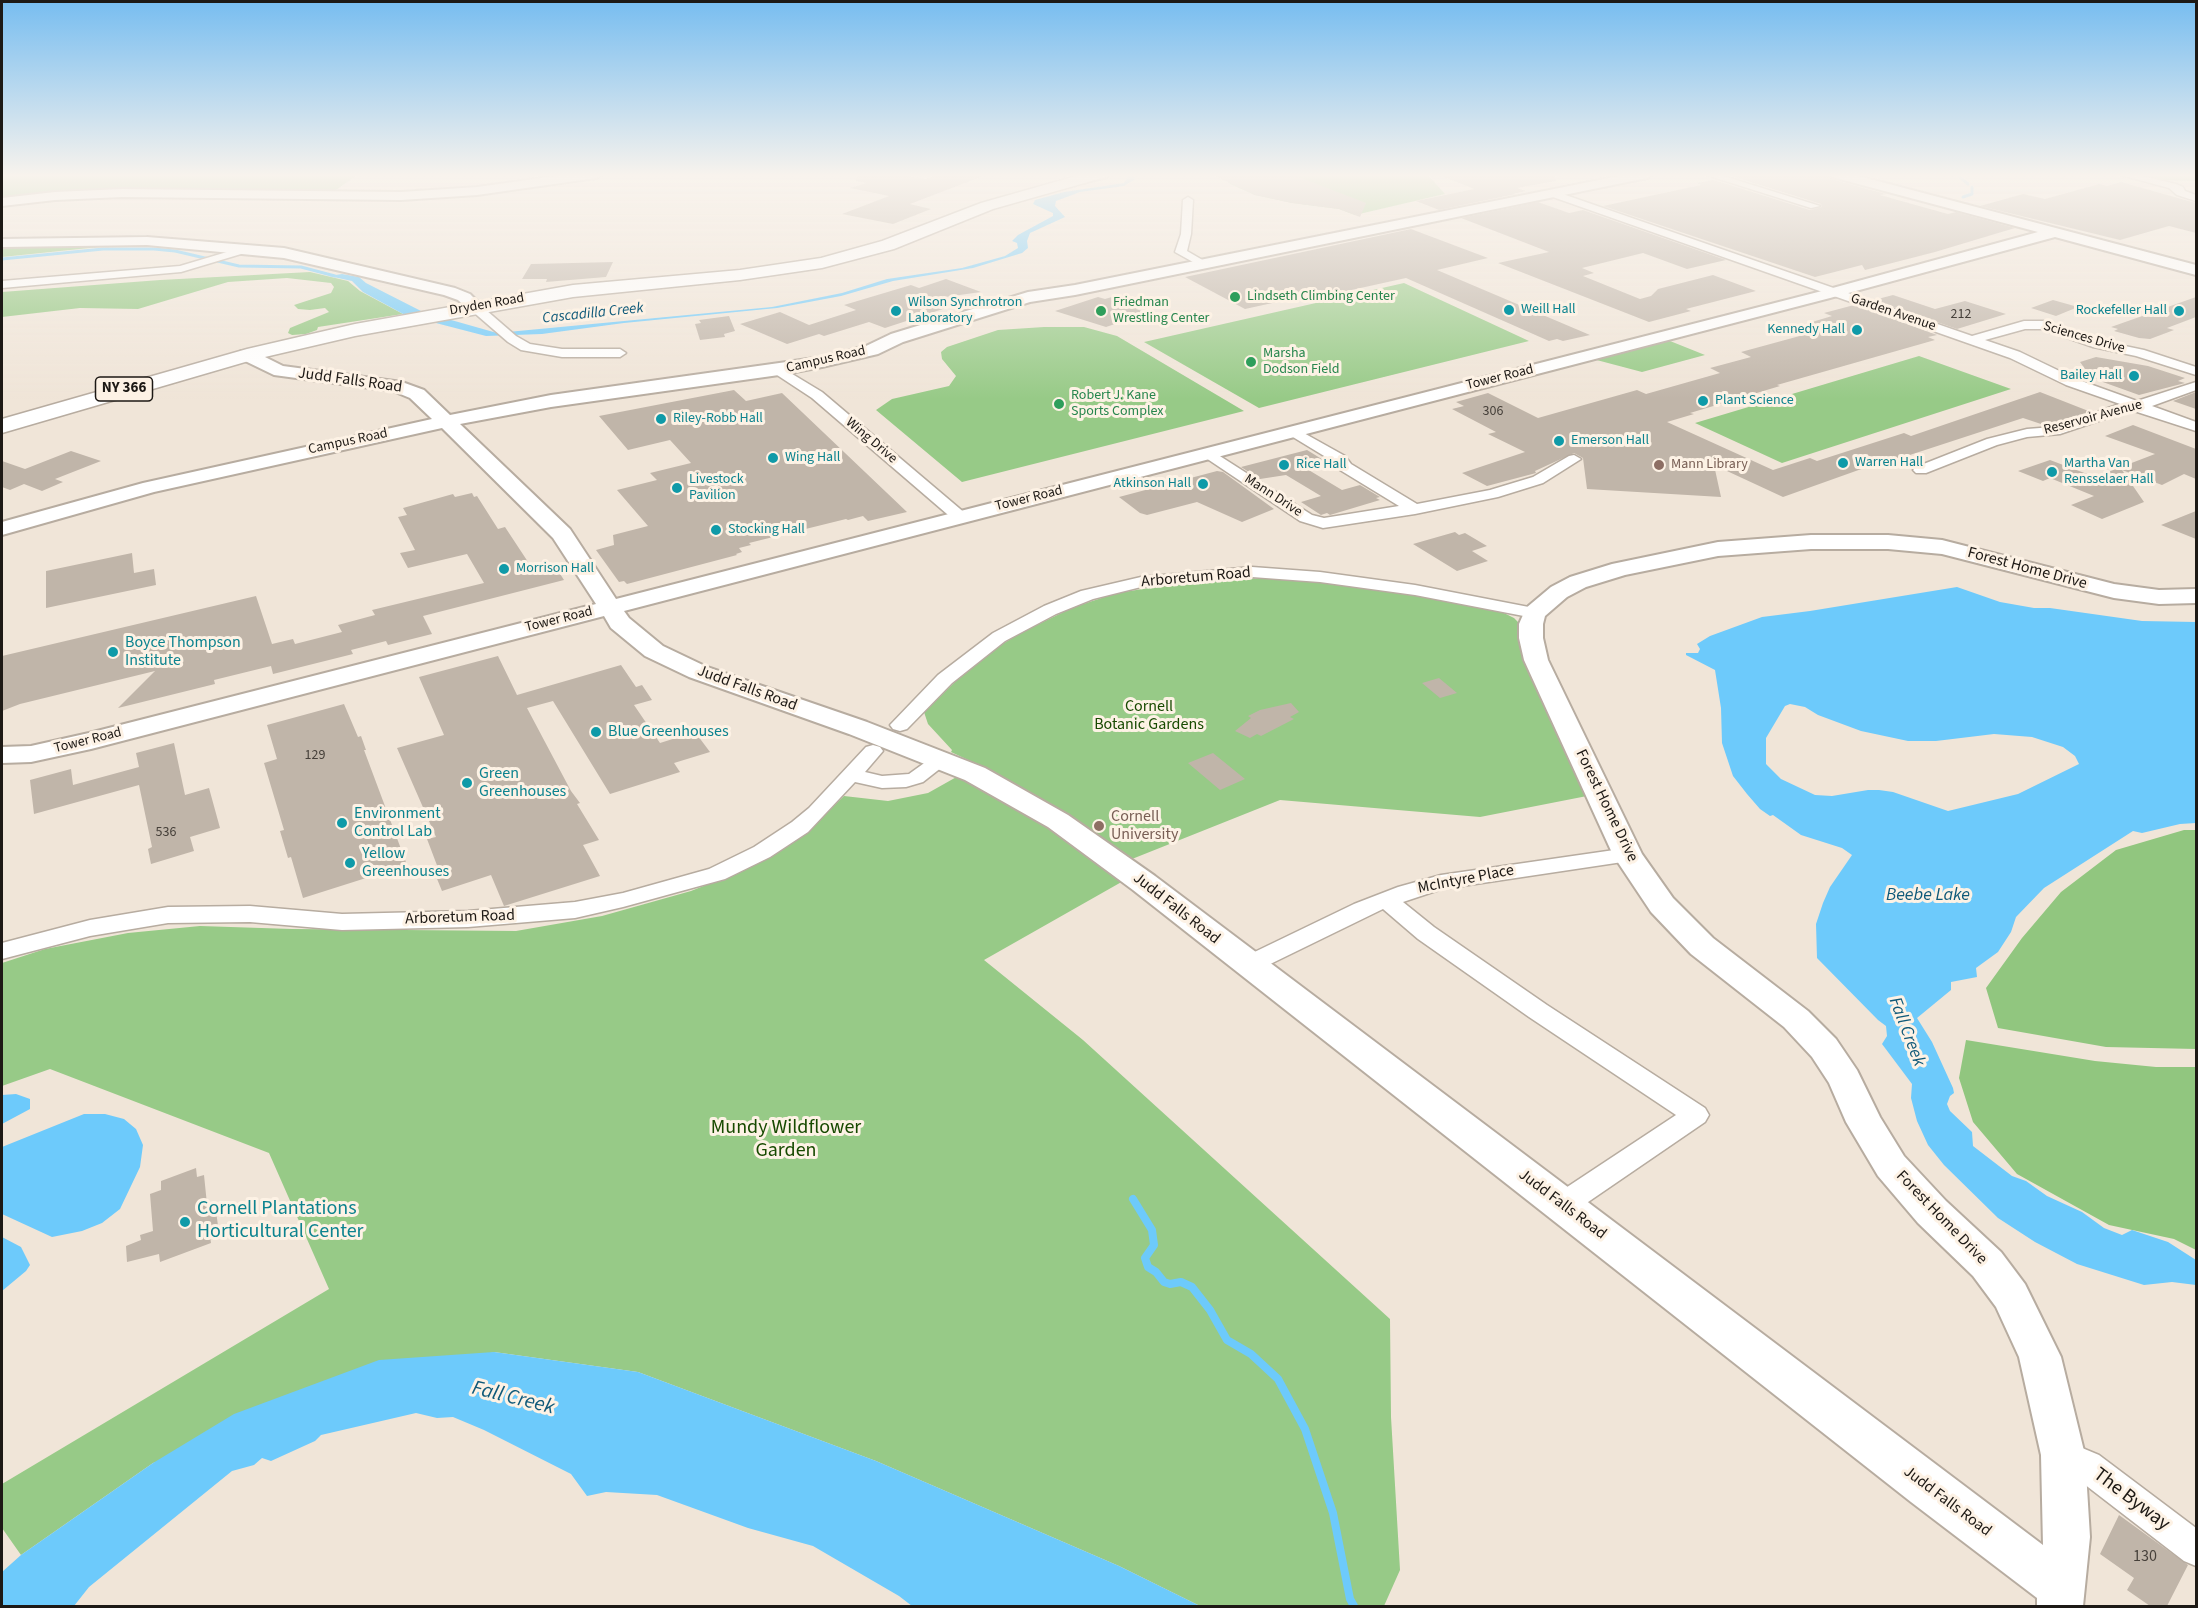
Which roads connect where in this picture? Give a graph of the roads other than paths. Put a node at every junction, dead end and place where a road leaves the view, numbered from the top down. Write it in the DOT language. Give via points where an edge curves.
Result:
graph roads {
  1 [pos="247,249"];
  2 [pos="873,249"];
  3 [pos="1182,249"];
  4 [pos="1277,249"];
  5 [pos="1711,249"];
  6 [pos="1992,249"];
  7 [pos="2118,249"];
  8 [pos="1202,264"];
  9 [pos="2196,270"];
  10 [pos="2,285"];
  11 [pos="1833,292"];
  12 [pos="476,307"];
  13 [pos="1972,340"];
  14 [pos="620,353"];
  15 [pos="247,355"];
  16 [pos="779,370"];
  17 [pos="2196,371"];
  18 [pos="2196,386"];
  19 [pos="2138,405"];
  20 [pos="446,421"];
  21 [pos="2,426"];
  22 [pos="2196,427"];
  23 [pos="1293,431"];
  24 [pos="1207,454"];
  25 [pos="1574,459"];
  26 [pos="1921,470"];
  27 [pos="1415,509"];
  28 [pos="960,517"];
  29 [pos="2,528"];
  30 [pos="2196,596"];
  31 [pos="608,608"];
  32 [pos="1534,613"];
  33 [pos="900,725"];
  34 [pos="873,751"];
  35 [pos="2,755"];
  36 [pos="941,760"];
  37 [pos="850,776"];
  38 [pos="1628,855"];
  39 [pos="1385,899"];
  40 [pos="2,951"];
  41 [pos="1248,965"];
  42 [pos="1562,1205"];
  43 [pos="2063,1455"];
  44 [pos="2196,1549"];
  45 [pos="2061,1597"];
  1 -- 10 [label="street" via="168,270"];
  1 -- 12 [label="street" via="316,259 449,291"];
  2 -- 12 [label="main road, Dryden Road / NY 366" via="822,263 740,275 583,290"];
  3 -- 8 [label="street"];
  4 -- 8 [label="street, Campus Road"];
  5 -- 11 [label="street, Garden Avenue"];
  6 -- 11 [label="street, Tower Road"];
  7 -- 9 [label="street"];
  8 -- 16 [label="street, Campus Road" via="1028,297 866,351"];
  11 -- 13 [label="street, Garden Avenue"];
  11 -- 23 [label="street, Tower Road"];
  12 -- 14 [label="street" via="526,347 546,352"];
  12 -- 15 [label="main road, Dryden Road / NY 366"];
  13 -- 17 [label="street, Sciences Drive" via="2024,325 2043,325"];
  13 -- 19 [label="street, Garden Avenue" via="2025,359 2071,382"];
  15 -- 20 [label="street, Judd Falls Road" via="280,371 408,389 425,399"];
  15 -- 21 [label="main road, Dryden Road / NY 366"];
  16 -- 20 [label="street, Campus Road" via="530,404"];
  16 -- 28 [label="street, Wing Drive" via="817,395"];
  18 -- 19 [label="street, Reservoir Avenue"];
  19 -- 22 [label="street, Garden Avenue"];
  19 -- 26 [label="street, Reservoir Avenue" via="2055,431 1992,442"];
  20 -- 29 [label="street, Campus Road" via="150,487"];
  20 -- 31 [label="street, Judd Falls Road" via="562,534"];
  23 -- 24 [label="street, Tower Road"];
  23 -- 27 [label="street"];
  24 -- 27 [label="street, Mann Drive" via="1306,518 1323,522"];
  24 -- 28 [label="street, Tower Road"];
  25 -- 27 [label="street, Mann Drive" via="1538,480 1467,500"];
  28 -- 31 [label="street, Tower Road"];
  30 -- 32 [label="street, Forest Home Drive" via="2159,597 2114,591 1942,547 1888,542 1811,543 1718,549 1620,569 1578,582"];
  31 -- 35 [label="street, Tower Road" via="62,748"];
  31 -- 36 [label="street, Judd Falls Road" via="635,637 677,664"];
  32 -- 33 [label="street, Arboretum Road" via="1315,576 1243,573 1150,580 1087,595 1008,632 967,660"];
  32 -- 38 [label="street, Forest Home Drive" via="1531,638 1536,660"];
  34 -- 37 [label="street, Arboretum Road"];
  36 -- 37 [label="street" via="906,781 882,782"];
  36 -- 41 [label="street, Judd Falls Road" via="975,774 1058,821"];
  37 -- 40 [label="street, Arboretum Road" via="808,820 762,852 717,874 623,900 565,911 468,919 342,921 250,914 168,915 90,928"];
  38 -- 39 [label="street, McIntyre Place" via="1441,882"];
  38 -- 43 [label="street, Forest Home Drive" via="1662,905 1702,946 1796,1019 1824,1048 1845,1078 1863,1122 1891,1166 2000,1281 2022,1316 2040,1357"];
  39 -- 41 [label="street, McIntyre Place"];
  39 -- 42 [label="street" via="1435,940 1696,1115"];
  41 -- 42 [label="street, Judd Falls Road"];
  42 -- 45 [label="street, Judd Falls Road" via="1927,1487"];
  43 -- 44 [label="street, The Byway" via="2087,1466"];
  43 -- 45 [label="street, Forest Home Drive" via="2067,1537"];
}
